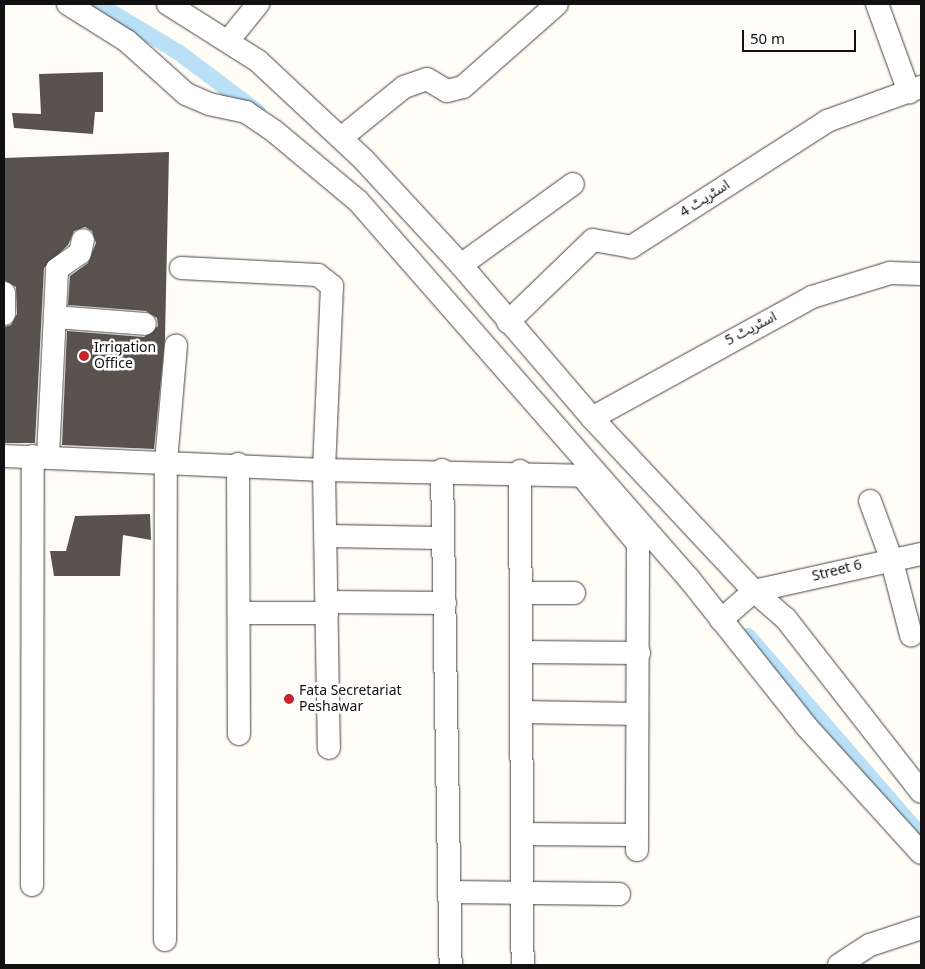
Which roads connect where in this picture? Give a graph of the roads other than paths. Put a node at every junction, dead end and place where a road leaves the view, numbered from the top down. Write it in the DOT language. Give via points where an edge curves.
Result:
graph roads {
  1 [pos="68,4"];
  2 [pos="168,4"];
  3 [pos="258,4"];
  4 [pos="557,4"];
  5 [pos="877,4"];
  6 [pos="228,41"];
  7 [pos="915,90"];
  8 [pos="341,138"];
  9 [pos="573,184"];
  10 [pos="83,240"];
  11 [pos="462,265"];
  12 [pos="181,268"];
  13 [pos="921,274"];
  14 [pos="4,293"];
  15 [pos="4,314"];
  16 [pos="55,316"];
  17 [pos="508,322"];
  18 [pos="145,324"];
  19 [pos="176,345"];
  20 [pos="592,418"];
  21 [pos="4,456"];
  22 [pos="40,456"];
  23 [pos="166,462"];
  24 [pos="238,464"];
  25 [pos="324,470"];
  26 [pos="442,470"];
  27 [pos="520,471"];
  28 [pos="870,500"];
  29 [pos="326,536"];
  30 [pos="443,538"];
  31 [pos="921,554"];
  32 [pos="891,558"];
  33 [pos="521,592"];
  34 [pos="753,592"];
  35 [pos="574,593"];
  36 [pos="445,603"];
  37 [pos="327,608"];
  38 [pos="238,613"];
  39 [pos="722,619"];
  40 [pos="911,635"];
  41 [pos="521,652"];
  42 [pos="639,653"];
  43 [pos="522,712"];
  44 [pos="638,714"];
  45 [pos="239,734"];
  46 [pos="329,748"];
  47 [pos="921,792"];
  48 [pos="522,834"];
  49 [pos="921,853"];
  50 [pos="32,885"];
  51 [pos="451,892"];
  52 [pos="522,893"];
  53 [pos="619,894"];
  54 [pos="921,928"];
  55 [pos="165,940"];
  56 [pos="451,965"];
  57 [pos="523,965"];
  58 [pos="839,965"];
  1 -- 39 [label="street" via="127,41 186,94 208,104 246,112 327,171 578,449"];
  2 -- 6 [label="street"];
  3 -- 6 [label="street"];
  4 -- 8 [label="street" via="463,87 447,91 427,79 404,87"];
  5 -- 7 [label="street"];
  6 -- 8 [label="street" via="258,61"];
  7 -- 17 [label="street, اسٹریٹ 4" via="828,121 631,247 594,240"];
  8 -- 11 [label="street"];
  9 -- 11 [label="street"];
  10 -- 16 [label="street" via="80,253 57,269"];
  11 -- 17 [label="street"];
  12 -- 25 [label="street" via="327,278 332,286"];
  13 -- 20 [label="street, اسٹریٹ 5" via="890,273 812,297"];
  14 -- 15 [label="street"];
  16 -- 18 [label="street"];
  16 -- 22 [label="street"];
  17 -- 20 [label="street"];
  19 -- 23 [label="street"];
  20 -- 34 [label="street"];
  21 -- 22 [label="street"];
  22 -- 23 [label="street"];
  22 -- 50 [label="street"];
  23 -- 24 [label="street"];
  23 -- 55 [label="street"];
  24 -- 25 [label="street"];
  24 -- 38 [label="street"];
  25 -- 26 [label="street"];
  25 -- 29 [label="street"];
  26 -- 27 [label="street"];
  26 -- 30 [label="street"];
  27 -- 33 [label="street"];
  27 -- 42 [label="street" via="582,476 638,544"];
  28 -- 32 [label="street"];
  29 -- 30 [label="street"];
  29 -- 37 [label="street"];
  30 -- 36 [label="street"];
  31 -- 32 [label="street, Street 6"];
  32 -- 34 [label="street, Street 6"];
  32 -- 40 [label="street"];
  33 -- 35 [label="street"];
  33 -- 41 [label="street"];
  34 -- 39 [label="street"];
  34 -- 47 [label="street" via="786,619 826,664 865,724"];
  36 -- 37 [label="street"];
  36 -- 51 [label="street"];
  37 -- 38 [label="street"];
  37 -- 46 [label="street"];
  38 -- 45 [label="street"];
  39 -- 49 [label="street" via="806,726"];
  41 -- 42 [label="street"];
  41 -- 43 [label="street"];
  42 -- 44 [label="street"];
  43 -- 44 [label="street"];
  43 -- 48 [label="street"];
  44 -- 48 [label="street" via="637,842"];
  48 -- 52 [label="street"];
  51 -- 52 [label="street"];
  51 -- 56 [label="street"];
  52 -- 53 [label="street"];
  52 -- 57 [label="street"];
  54 -- 58 [label="street" via="870,945"];
}
